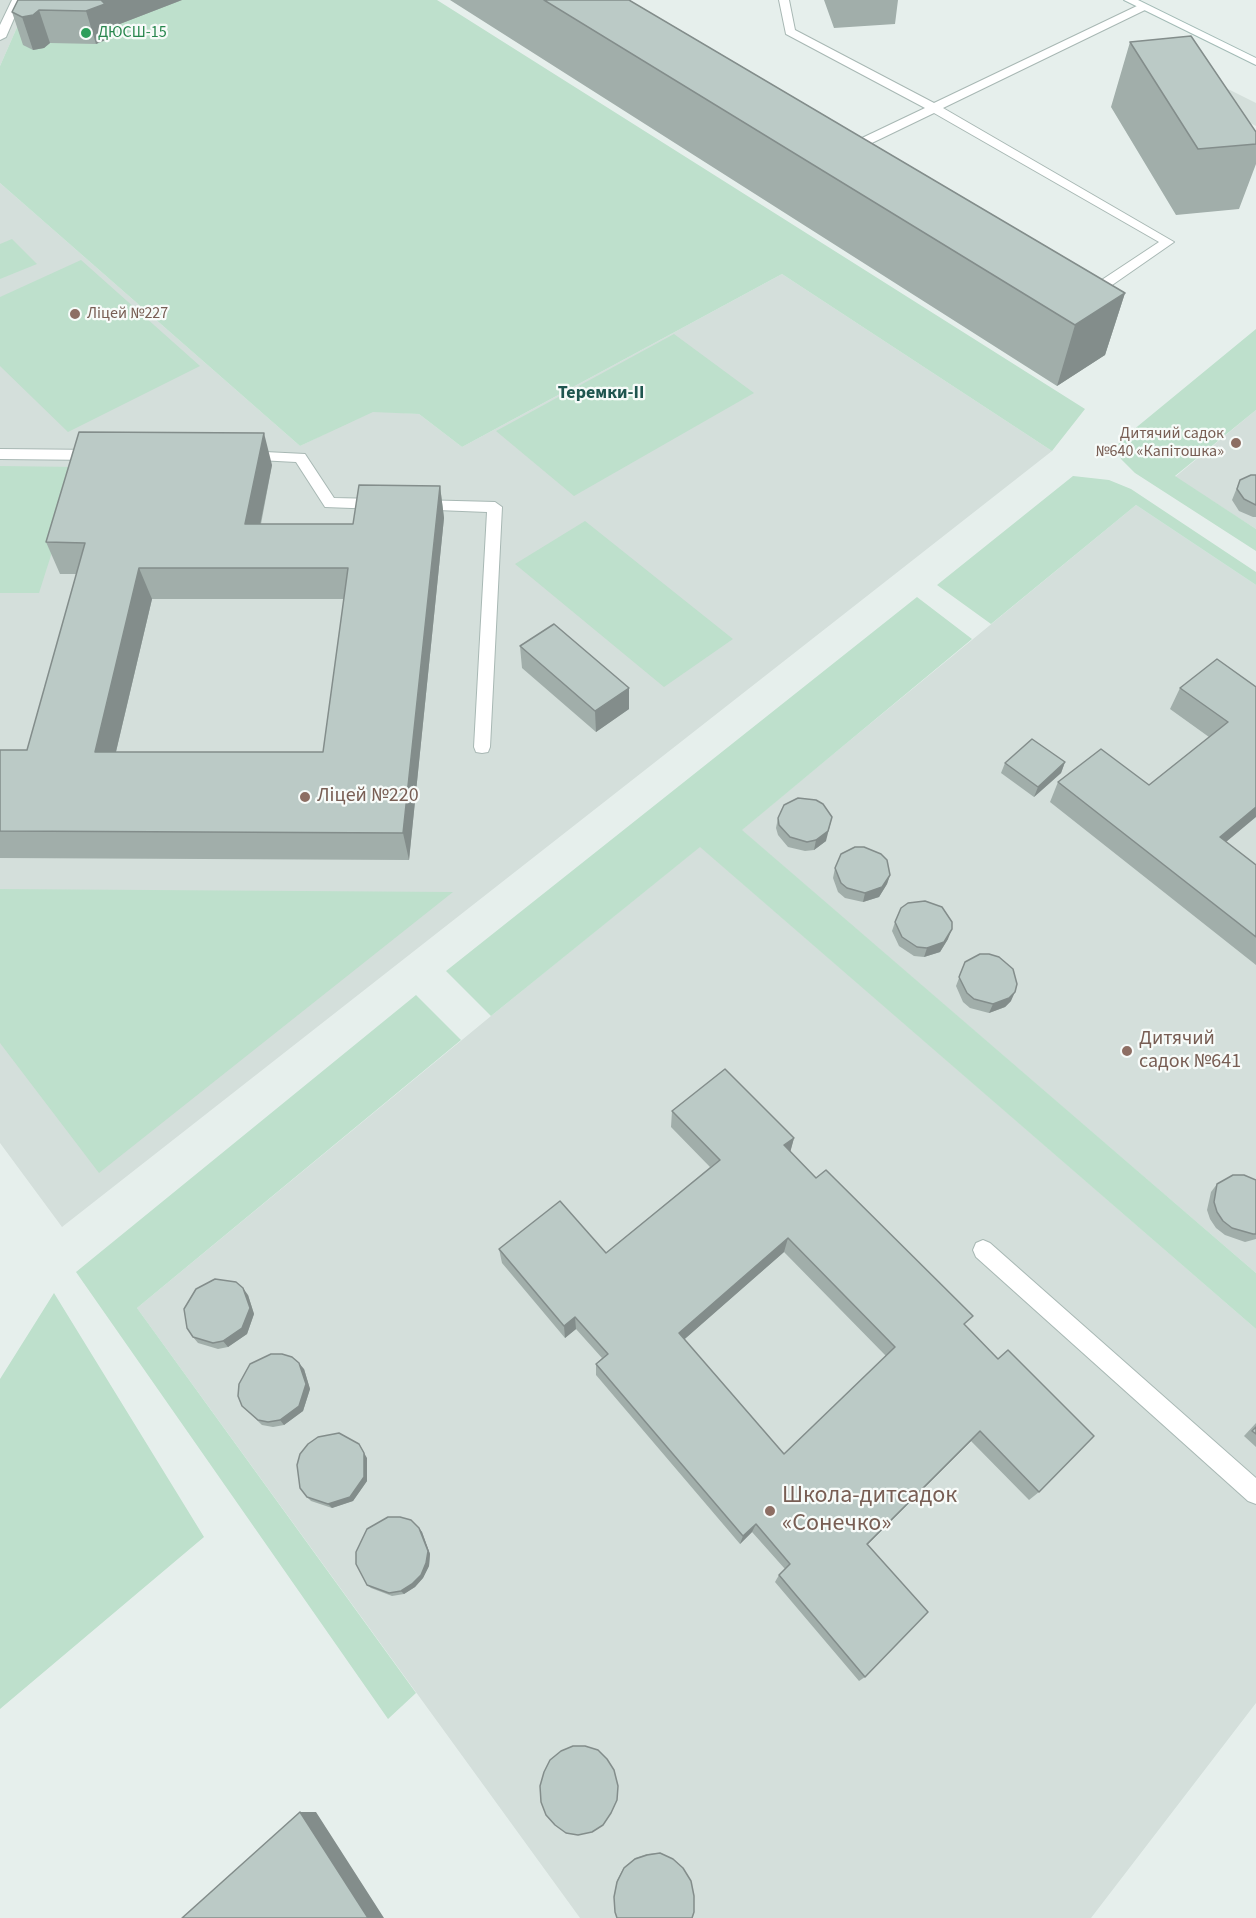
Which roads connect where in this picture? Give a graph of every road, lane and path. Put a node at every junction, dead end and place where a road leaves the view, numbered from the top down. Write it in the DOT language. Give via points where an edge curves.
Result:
graph roads {
  1 [pos="17,0"];
  2 [pos="784,0"];
  3 [pos="1129,0"];
  4 [pos="1143,7"];
  5 [pos="0,37"];
  6 [pos="1256,62"];
  7 [pos="934,108"];
  8 [pos="829,158"];
  9 [pos="1072,306"];
  10 [pos="0,454"];
  11 [pos="108,455"];
  12 [pos="228,456"];
  13 [pos="482,747"];
  14 [pos="983,1250"];
  15 [pos="1256,1493"];
  1 -- 5 [label="street"];
  2 -- 7 [label="street" via="790,32"];
  3 -- 4 [label="street"];
  4 -- 6 [label="street"];
  4 -- 7 [label="street"];
  7 -- 8 [label="street"];
  7 -- 9 [label="street" via="1168,242"];
  10 -- 11 [label="street"];
  12 -- 13 [label="street" via="300,457 330,503 495,507"];
  14 -- 15 [label="street"];
}
